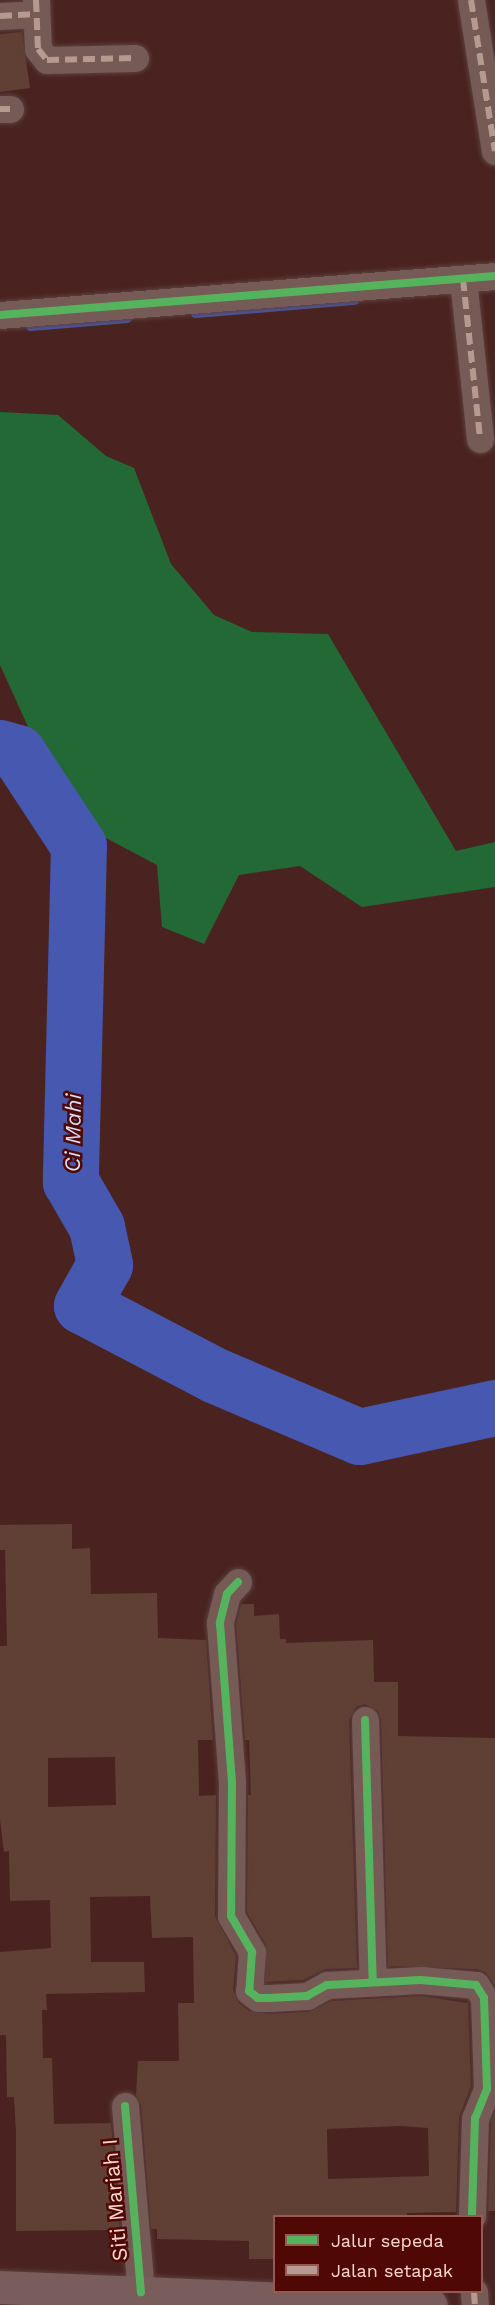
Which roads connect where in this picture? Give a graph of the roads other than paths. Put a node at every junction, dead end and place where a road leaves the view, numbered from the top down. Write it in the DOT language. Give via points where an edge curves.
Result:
graph roads {
  1 [pos="471,0"];
  2 [pos="36,7"];
  3 [pos="0,16"];
  4 [pos="135,58"];
  5 [pos="495,151"];
  6 [pos="495,276"];
  7 [pos="463,279"];
  8 [pos="0,315"];
  9 [pos="480,439"];
  10 [pos="238,1582"];
  11 [pos="365,1720"];
  12 [pos="373,1983"];
  13 [pos="125,2106"];
  14 [pos="472,2215"];
  15 [pos="0,2287"];
  16 [pos="141,2292"];
  17 [pos="431,2305"];
  1 -- 5 [label="street"];
  2 -- 3 [label="street"];
  2 -- 4 [label="street" via="38,49 47,60"];
  6 -- 7 [label="street"];
  7 -- 8 [label="street"];
  7 -- 9 [label="street"];
  10 -- 12 [label="street" via="227,1594 220,1623 232,1782 231,1916 252,1952 249,1990 258,1998 300,1997 327,1984"];
  11 -- 12 [label="street"];
  12 -- 14 [label="street" via="470,1983 484,1998 487,2089 475,2118"];
  13 -- 16 [label="street, Siti Mariah I"];
  15 -- 16 [label="main road"];
  16 -- 17 [label="main road"];
}
